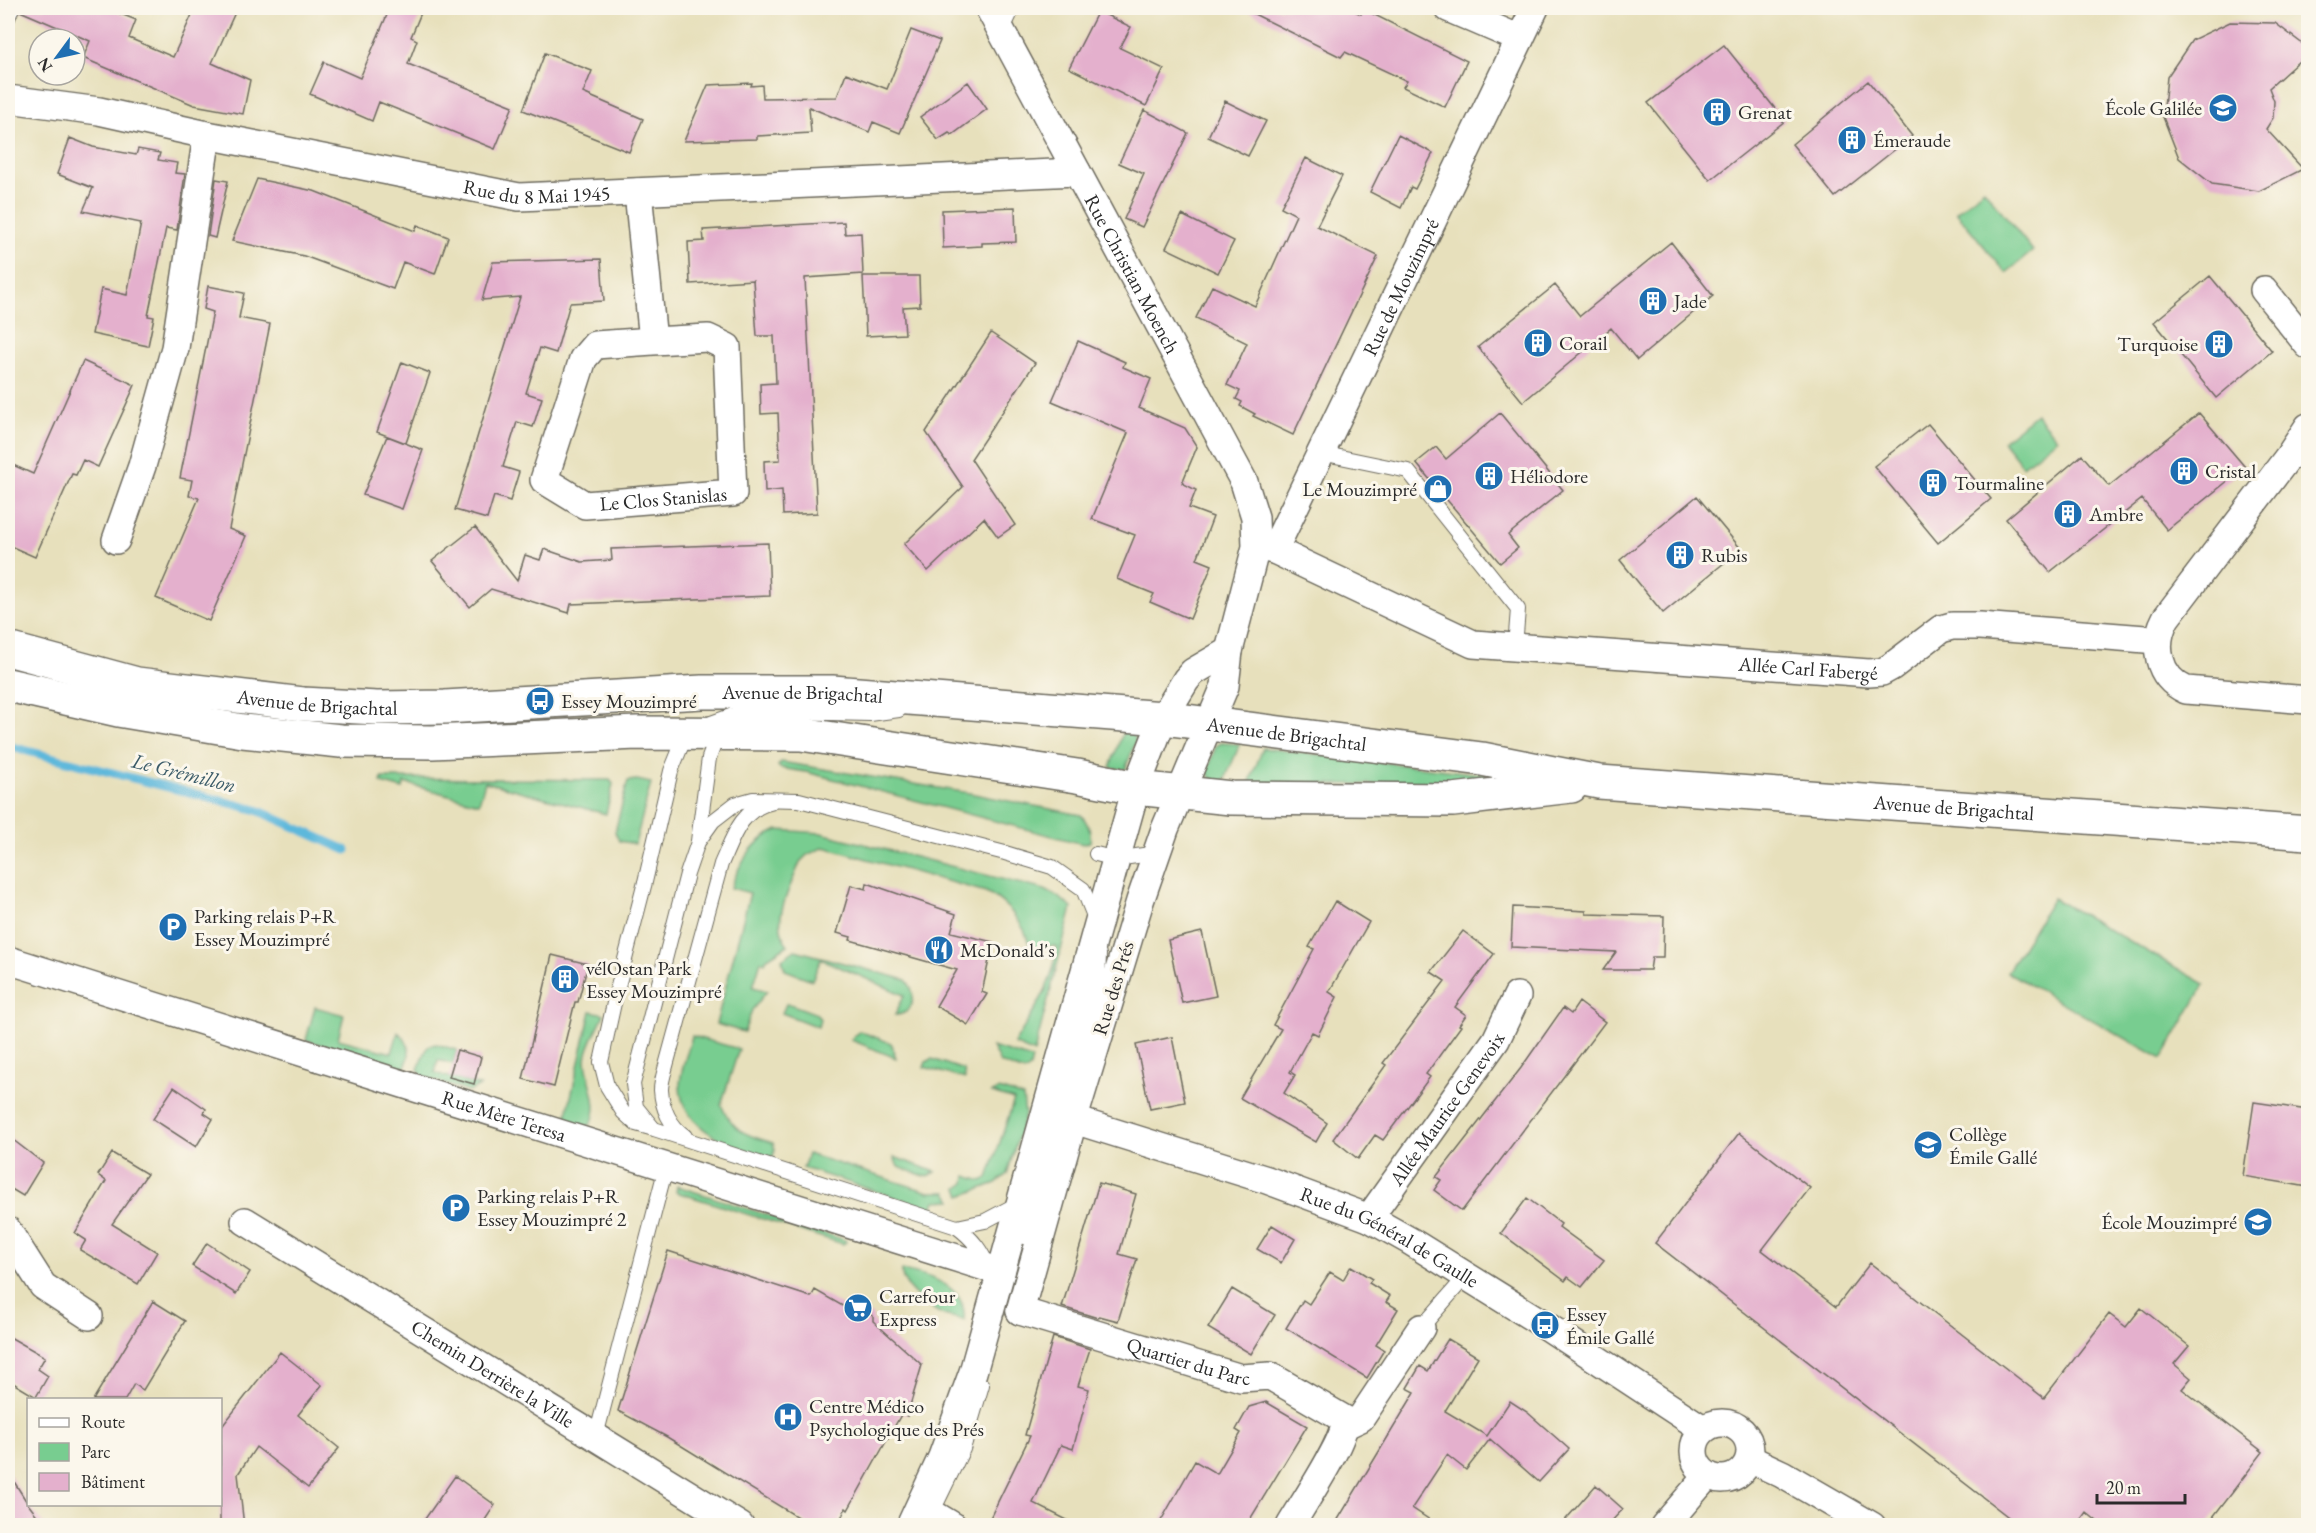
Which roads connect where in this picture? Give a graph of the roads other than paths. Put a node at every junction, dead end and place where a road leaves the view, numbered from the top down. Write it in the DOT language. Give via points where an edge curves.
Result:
graph roads {
  1 [pos="12,8"];
  2 [pos="989,8"];
  3 [pos="1448,8"];
  4 [pos="1535,8"];
  5 [pos="8,18"];
  6 [pos="1007,19"];
  7 [pos="1520,39"];
  8 [pos="8,99"];
  9 [pos="207,135"];
  10 [pos="1077,172"];
  11 [pos="638,192"];
  12 [pos="2264,290"];
  13 [pos="653,341"];
  14 [pos="2308,345"];
  15 [pos="2308,427"];
  16 [pos="1321,453"];
  17 [pos="116,540"];
  18 [pos="1265,549"];
  19 [pos="2158,640"];
  20 [pos="1515,647"];
  21 [pos="8,649"];
  22 [pos="1229,651"];
  23 [pos="8,685"];
  24 [pos="2308,700"];
  25 [pos="961,704"];
  26 [pos="1163,718"];
  27 [pos="1209,725"];
  28 [pos="710,728"];
  29 [pos="1599,782"];
  30 [pos="1136,788"];
  31 [pos="1180,792"];
  32 [pos="799,800"];
  33 [pos="2308,833"];
  34 [pos="698,842"];
  35 [pos="1156,853"];
  36 [pos="1106,856"];
  37 [pos="1098,927"];
  38 [pos="8,960"];
  39 [pos="1517,996"];
  40 [pos="1062,1107"];
  41 [pos="654,1130"];
  42 [pos="696,1143"];
  43 [pos="666,1167"];
  44 [pos="1043,1174"];
  45 [pos="1019,1203"];
  46 [pos="1370,1218"];
  47 [pos="244,1221"];
  48 [pos="957,1227"];
  49 [pos="8,1231"];
  50 [pos="1012,1262"];
  51 [pos="1466,1275"];
  52 [pos="88,1316"];
  53 [pos="1000,1316"];
  54 [pos="1421,1328"];
  55 [pos="1346,1425"];
  56 [pos="1703,1429"];
  57 [pos="596,1436"];
  58 [pos="1750,1459"];
  59 [pos="1707,1476"];
  60 [pos="928,1519"];
  61 [pos="740,1526"];
  62 [pos="1290,1526"];
  63 [pos="1664,1526"];
  64 [pos="1872,1526"];
  1 -- 5 [label="lane"];
  2 -- 6 [label="street, Rue Christian Moench"];
  3 -- 7 [label="street"];
  4 -- 7 [label="street, Rue de Mouzimpré"];
  6 -- 10 [label="street, Rue Christian Moench"];
  7 -- 16 [label="street, Rue de Mouzimpré"];
  8 -- 9 [label="street, Rue du 8 Mai 1945" via="99,111"];
  9 -- 11 [label="street, Rue du 8 Mai 1945" via="519,197"];
  9 -- 17 [label="street" via="175,348 142,466"];
  10 -- 11 [label="street, Rue du 8 Mai 1945"];
  10 -- 18 [label="street, Rue Christian Moench" via="1244,482"];
  11 -- 13 [label="street"];
  12 -- 14 [label="street"];
  13 -- 13 [label="street, Le Clos Stanislas" via="596,345 583,359 544,480 585,505 733,493 728,347 708,339"];
  15 -- 19 [label="street" via="2166,618"];
  16 -- 18 [label="street, Rue de Mouzimpré"];
  16 -- 20 [label="lane" via="1408,471 1518,609"];
  18 -- 20 [label="street, Allée Carl Fabergé" via="1473,644"];
  18 -- 22 [label="street, Rue des Prés"];
  19 -- 20 [label="street, Allée Carl Fabergé" via="1952,626 1941,629 1891,667 1869,673"];
  19 -- 24 [label="street" via="2167,677 2186,690"];
  21 -- 25 [label="main road, Avenue de Brigachtal" via="137,684 303,704 445,707 702,692 832,692"];
  22 -- 26 [label="street, Rue des Prés" via="1193,672"];
  22 -- 27 [label="street, Rue des Prés" via="1225,686"];
  23 -- 28 [label="main road, Avenue de Brigachtal" via="129,712 243,731 341,741 432,742"];
  25 -- 26 [label="main road, Avenue de Brigachtal"];
  25 -- 28 [label="lane" via="870,714 744,711"];
  26 -- 27 [label="main road, Avenue de Brigachtal"];
  26 -- 30 [label="street, Rue des Prés"];
  27 -- 29 [label="main road, Avenue de Brigachtal" via="1482,759"];
  27 -- 31 [label="street, Rue des Prés"];
  28 -- 30 [label="main road, Avenue de Brigachtal" via="801,734"];
  28 -- 34 [label="lane"];
  28 -- 41 [label="lane" via="671,771 601,1062 607,1086 623,1112 636,1124"];
  29 -- 31 [label="main road, Avenue de Brigachtal" via="1453,800 1231,798"];
  29 -- 33 [label="main road, Avenue de Brigachtal"];
  30 -- 31 [label="main road, Avenue de Brigachtal"];
  30 -- 36 [label="street, Rue des Prés"];
  31 -- 35 [label="street, Rue des Prés"];
  32 -- 34 [label="lane" via="753,799 735,804 713,821"];
  32 -- 37 [label="lane" via="1052,867 1083,890"];
  32 -- 42 [label="lane" via="758,806 746,815 721,864 661,1090 668,1119 677,1131"];
  34 -- 41 [label="lane" via="682,890 633,1084 636,1107"];
  35 -- 36 [label="lane"];
  35 -- 40 [label="street, Rue des Prés"];
  36 -- 37 [label="street, Rue des Prés"];
  37 -- 40 [label="street, Rue des Prés"];
  38 -- 43 [label="street, Rue Mère Teresa"];
  39 -- 46 [label="street, Allée Maurice Genevoix" via="1496,1040"];
  40 -- 44 [label="lane, Rue des Prés"];
  40 -- 45 [label="street, Rue des Prés"];
  40 -- 46 [label="street, Rue du Général de Gaulle" via="1102,1130 1267,1180"];
  40 -- 50 [label="street, Rue des Prés"];
  41 -- 42 [label="lane"];
  42 -- 48 [label="lane"];
  43 -- 50 [label="street, Rue Mère Teresa"];
  43 -- 57 [label="lane"];
  44 -- 45 [label="lane"];
  44 -- 50 [label="lane, Rue des Prés"];
  45 -- 48 [label="lane" via="985,1221"];
  45 -- 50 [label="street, Rue des Prés"];
  46 -- 51 [label="street, Rue du Général de Gaulle"];
  47 -- 57 [label="street, Chemin Derrière la Ville"];
  48 -- 50 [label="lane" via="982,1251"];
  49 -- 52 [label="street" via="43,1286"];
  50 -- 53 [label="street, Rue des Prés"];
  50 -- 53 [label="street, Rue des Prés"];
  51 -- 54 [label="lane"];
  51 -- 56 [label="street, Rue du Général de Gaulle"];
  53 -- 55 [label="street, Quartier du Parc" via="1241,1378 1270,1376 1344,1419"];
  53 -- 60 [label="street, Rue des Prés" via="958,1415"];
  54 -- 55 [label="street" via="1361,1418"];
  55 -- 62 [label="street"];
  56 -- 58 [label="street" via="1717,1423 1736,1426 1749,1440"];
  56 -- 59 [label="street" via="1693,1447 1696,1464"];
  57 -- 61 [label="street, Chemin Derrière la Ville"];
  58 -- 59 [label="street" via="1741,1473 1725,1480"];
  58 -- 64 [label="street"];
  59 -- 63 [label="street"];
}
